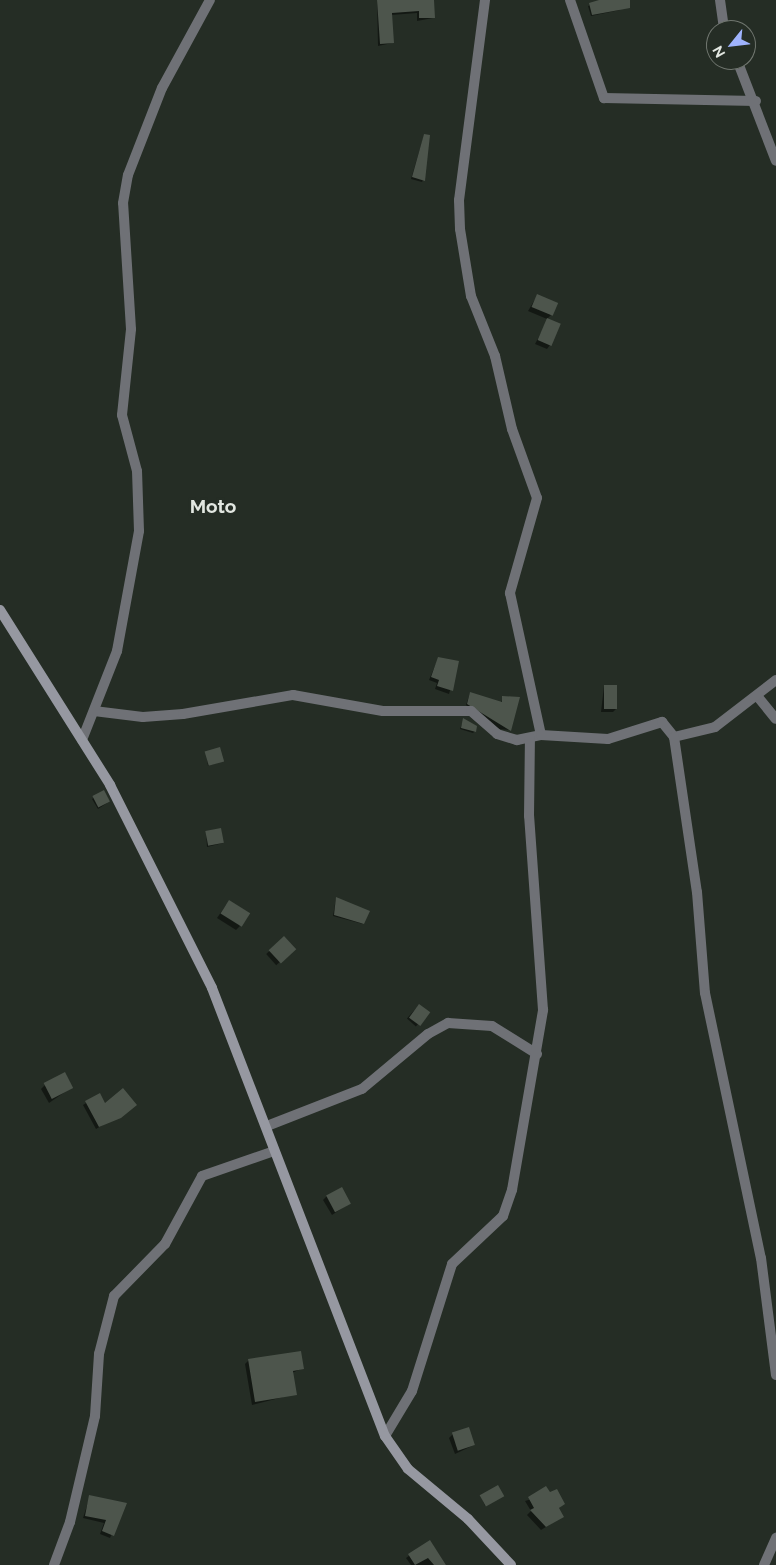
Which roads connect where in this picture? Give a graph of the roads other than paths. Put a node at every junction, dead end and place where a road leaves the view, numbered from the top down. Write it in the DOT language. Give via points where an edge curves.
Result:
graph roads {
  1 [pos="210,0"];
  2 [pos="485,0"];
  3 [pos="570,0"];
  4 [pos="720,0"];
  5 [pos="723,20"];
  6 [pos="742,70"];
  7 [pos="756,101"];
  8 [pos="776,161"];
  9 [pos="0,610"];
  10 [pos="776,680"];
  11 [pos="758,697"];
  12 [pos="94,711"];
  13 [pos="776,719"];
  14 [pos="541,735"];
  15 [pos="674,736"];
  16 [pos="530,738"];
  17 [pos="82,740"];
  18 [pos="537,1054"];
  19 [pos="267,1126"];
  20 [pos="274,1151"];
  21 [pos="776,1375"];
  22 [pos="385,1436"];
  23 [pos="776,1538"];
  24 [pos="54,1565"];
  25 [pos="511,1565"];
  26 [pos="764,1565"];
  1 -- 12 [label="street" via="162,88 128,175 123,203 131,329 122,416 137,471 140,531 119,643"];
  2 -- 14 [label="street" via="459,200 460,229 471,296 495,356 512,429 537,498 510,593"];
  3 -- 7 [label="street" via="604,98"];
  4 -- 5 [label="street"];
  6 -- 7 [label="street"];
  7 -- 8 [label="street"];
  9 -- 17 [label="street"];
  10 -- 11 [label="street"];
  11 -- 13 [label="street"];
  11 -- 15 [label="street" via="714,727"];
  12 -- 16 [label="street" via="143,717 183,714 293,695 383,711 472,711 505,738"];
  12 -- 17 [label="street"];
  14 -- 15 [label="street" via="608,739 662,722"];
  14 -- 16 [label="street"];
  15 -- 21 [label="street" via="697,892 705,993 761,1258"];
  16 -- 18 [label="street" via="528,816 543,1010"];
  17 -- 19 [label="street" via="132,825 212,988"];
  18 -- 19 [label="street" via="492,1026 448,1023 428,1034 362,1089"];
  18 -- 22 [label="street" via="506,1208 452,1264 412,1391"];
  19 -- 20 [label="street"];
  20 -- 22 [label="street"];
  20 -- 24 [label="street" via="202,1176 165,1244 114,1296 99,1354 95,1416 70,1522"];
  22 -- 25 [label="street" via="408,1469 468,1519"];
  23 -- 26 [label="street"];
}
